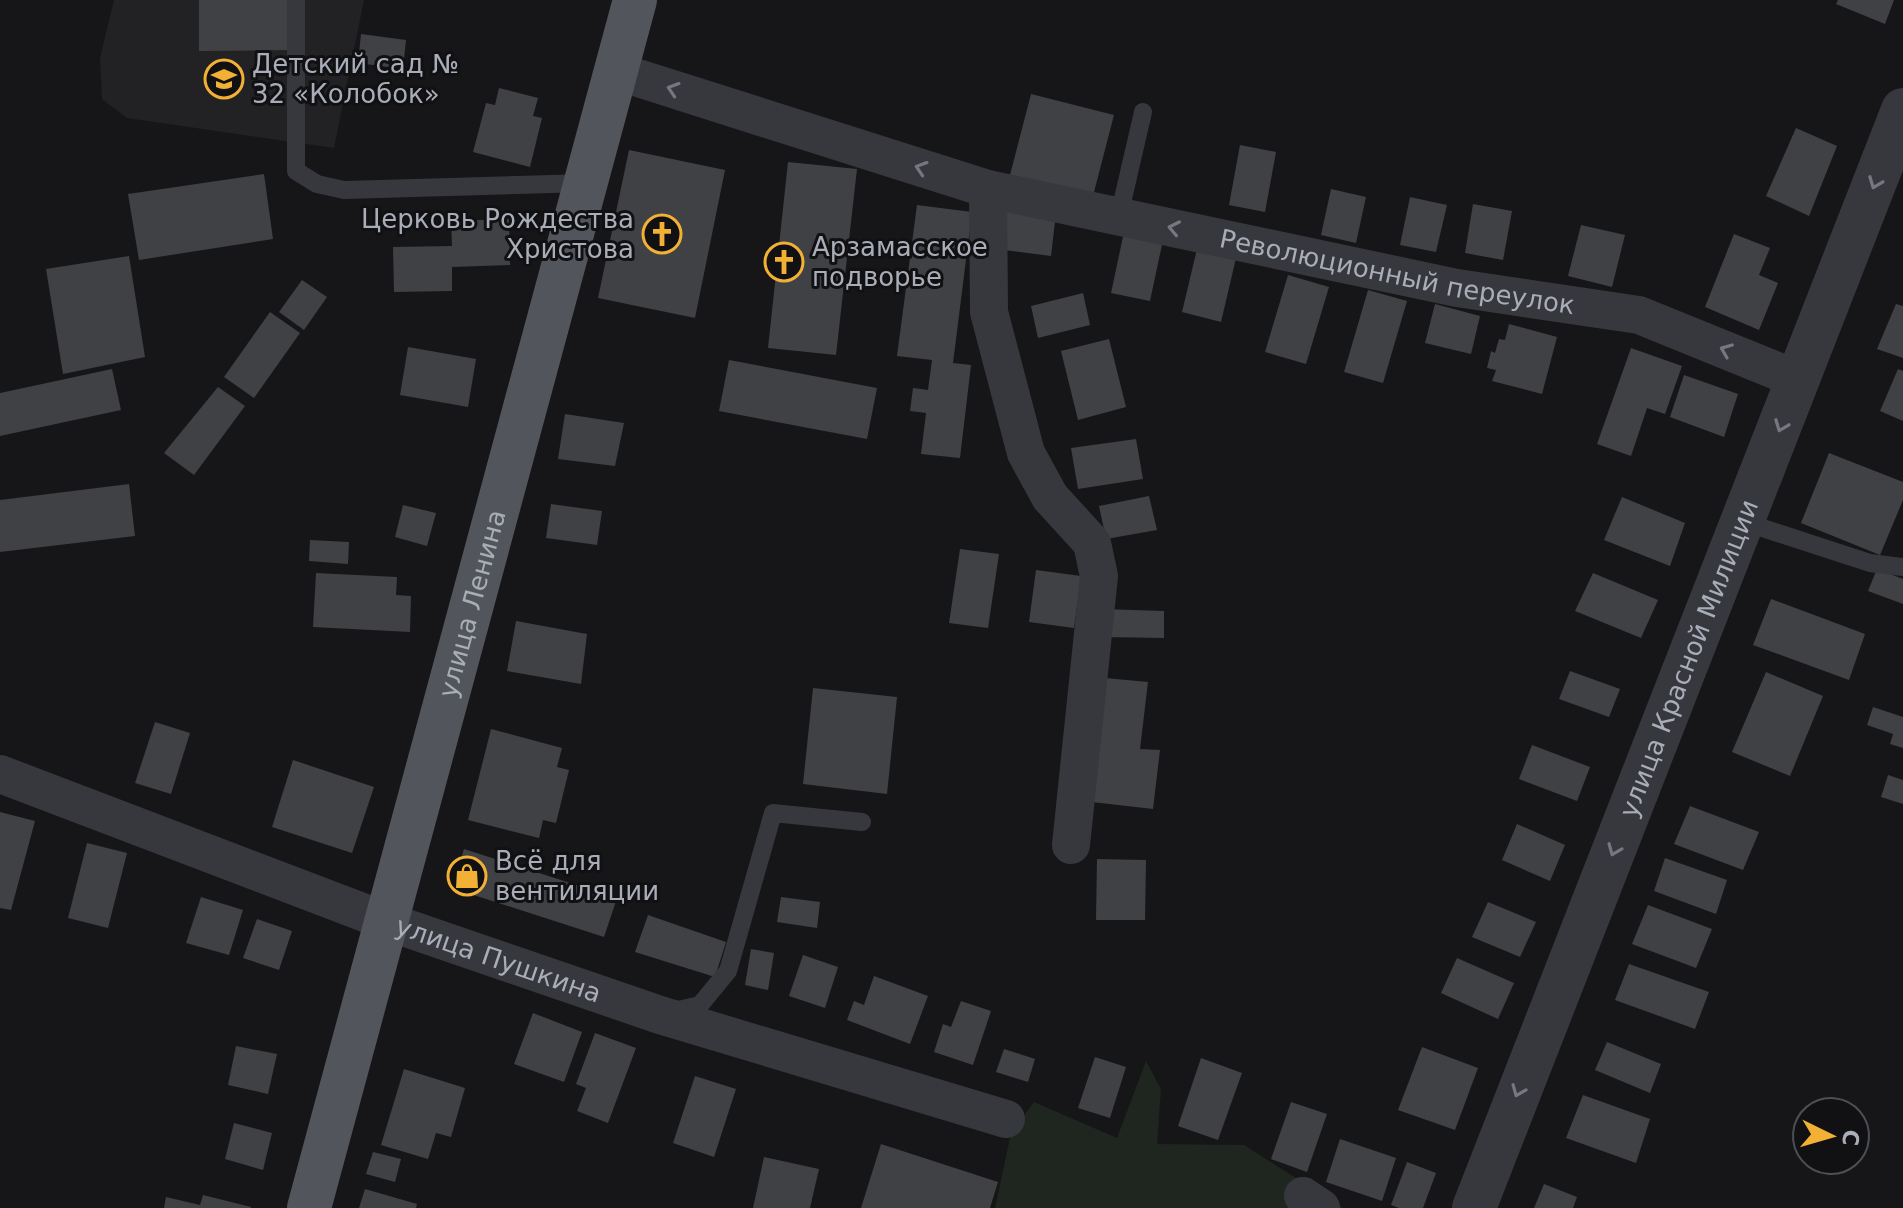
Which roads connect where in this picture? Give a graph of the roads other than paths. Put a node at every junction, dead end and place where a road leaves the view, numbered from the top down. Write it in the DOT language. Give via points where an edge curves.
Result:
graph roads {
  1 [pos="296,0"];
  2 [pos="635,0"];
  3 [pos="616,71"];
  4 [pos="1903,110"];
  5 [pos="1143,112"];
  6 [pos="586,183"];
  7 [pos="988,189"];
  8 [pos="1119,216"];
  9 [pos="1799,380"];
  10 [pos="1744,522"];
  11 [pos="1903,567"];
  12 [pos="0,774"];
  13 [pos="862,822"];
  14 [pos="1071,845"];
  15 [pos="386,921"];
  16 [pos="660,1015"];
  17 [pos="1006,1119"];
  18 [pos="309,1208"];
  19 [pos="1474,1208"];
  1 -- 6 [label="lane" via="296,171 317,184 344,190"];
  2 -- 3 [label="main road, улица Ленина"];
  3 -- 6 [label="main road, улица Ленина"];
  7 -- 3 [label="street, Революционный переулок, one-way"];
  4 -- 9 [label="street, улица Красной Милиции, one-way"];
  5 -- 8 [label="lane"];
  6 -- 15 [label="main road, улица Ленина"];
  7 -- 8 [label="street, Революционный переулок"];
  7 -- 14 [label="street" via="989,312 1026,453 1050,497 1092,543 1099,576"];
  9 -- 8 [label="street, Революционный переулок, one-way" via="1639,315 1457,288"];
  9 -- 10 [label="street, улица Красной Милиции, one-way"];
  10 -- 11 [label="lane" via="1870,563"];
  10 -- 19 [label="street, улица Красной Милиции, one-way"];
  12 -- 15 [label="street, улица Пушкина"];
  13 -- 16 [label="lane" via="773,813 728,971 700,1005"];
  15 -- 16 [label="street, улица Пушкина"];
  15 -- 18 [label="main road, улица Ленина"];
  16 -- 17 [label="street, улица Пушкина"];
}
